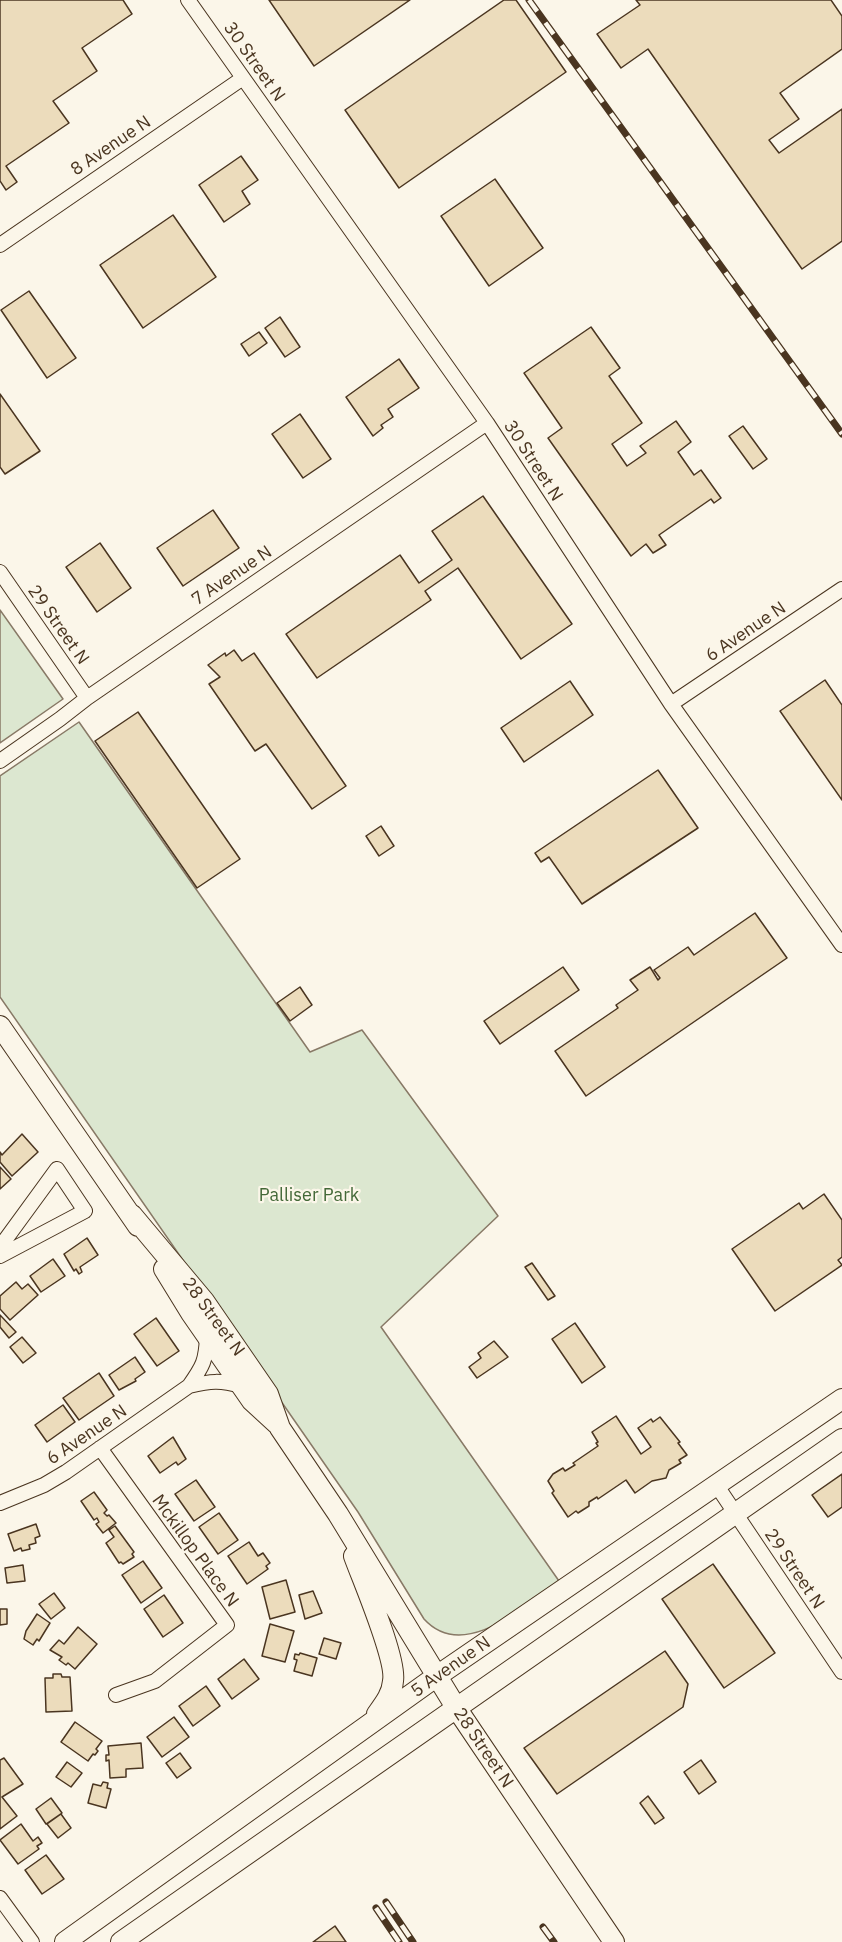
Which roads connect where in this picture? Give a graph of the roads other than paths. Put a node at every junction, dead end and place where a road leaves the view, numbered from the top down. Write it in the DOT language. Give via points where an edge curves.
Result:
graph roads {
  1 [pos="188,0"];
  2 [pos="243,78"];
  3 [pos="0,245"];
  4 [pos="487,423"];
  5 [pos="0,572"];
  6 [pos="842,589"];
  7 [pos="87,698"];
  8 [pos="671,704"];
  9 [pos="0,761"];
  10 [pos="842,945"];
  11 [pos="0,1026"];
  12 [pos="132,1215"];
  13 [pos="0,1247"];
  14 [pos="0,1256"];
  15 [pos="207,1336"];
  16 [pos="189,1386"];
  17 [pos="241,1386"];
  18 [pos="842,1399"];
  19 [pos="280,1428"];
  20 [pos="842,1439"];
  21 [pos="100,1448"];
  22 [pos="717,1486"];
  23 [pos="0,1503"];
  24 [pos="734,1513"];
  25 [pos="338,1514"];
  26 [pos="842,1672"];
  27 [pos="437,1676"];
  28 [pos="116,1695"];
  29 [pos="457,1709"];
  30 [pos="366,1728"];
  31 [pos="2,1903"];
  32 [pos="32,1942"];
  33 [pos="65,1942"];
  34 [pos="121,1942"];
  35 [pos="614,1942"];
  1 -- 2 [label="street, 30 Street N"];
  2 -- 3 [label="street, 8 Avenue N"];
  2 -- 4 [label="street, 30 Street N"];
  4 -- 7 [label="street, 7 Avenue N"];
  4 -- 8 [label="street, 30 Street N"];
  5 -- 7 [label="street, 29 Street N"];
  6 -- 8 [label="street, 6 Avenue N"];
  7 -- 9 [label="street, 7 Avenue N"];
  8 -- 10 [label="street, 30 Street N"];
  11 -- 12 [label="main road, 28 Street N"];
  12 -- 15 [label="main road, 28 Street N"];
  12 -- 19 [label="main road, 28 Street N" via="204,1301 268,1394"];
  13 -- 14 [label="street" via="57,1169 85,1211"];
  15 -- 16 [label="street, 6 Avenue N" via="206,1357"];
  15 -- 17 [label="main road, 28 Street N"];
  16 -- 17 [label="street, 6 Avenue N" via="211,1380"];
  16 -- 21 [label="street, 6 Avenue N"];
  17 -- 19 [label="main road, 28 Street N"];
  18 -- 22 [label="main road, 5 Avenue N"];
  19 -- 25 [label="main road, 28 Street N"];
  20 -- 24 [label="main road, 5 Avenue N"];
  21 -- 23 [label="street, 6 Avenue N" via="44,1485"];
  21 -- 28 [label="street, Mckillop Place N" via="227,1625 155,1681"];
  22 -- 24 [label="street, 29 Street N"];
  22 -- 27 [label="main road, 5 Avenue N"];
  24 -- 26 [label="street, 29 Street N"];
  24 -- 29 [label="main road, 5 Avenue N"];
  25 -- 27 [label="main road, 28 Street N"];
  25 -- 30 [label="main road" via="386,1643 394,1678 390,1695"];
  27 -- 29 [label="main road, 28 Street N"];
  27 -- 30 [label="main road, 5 Avenue N"];
  29 -- 34 [label="main road, 5 Avenue N"];
  29 -- 35 [label="main road, 28 Street N"];
  30 -- 33 [label="main road, 5 Avenue N"];
  31 -- 32 [label="street"];
}
